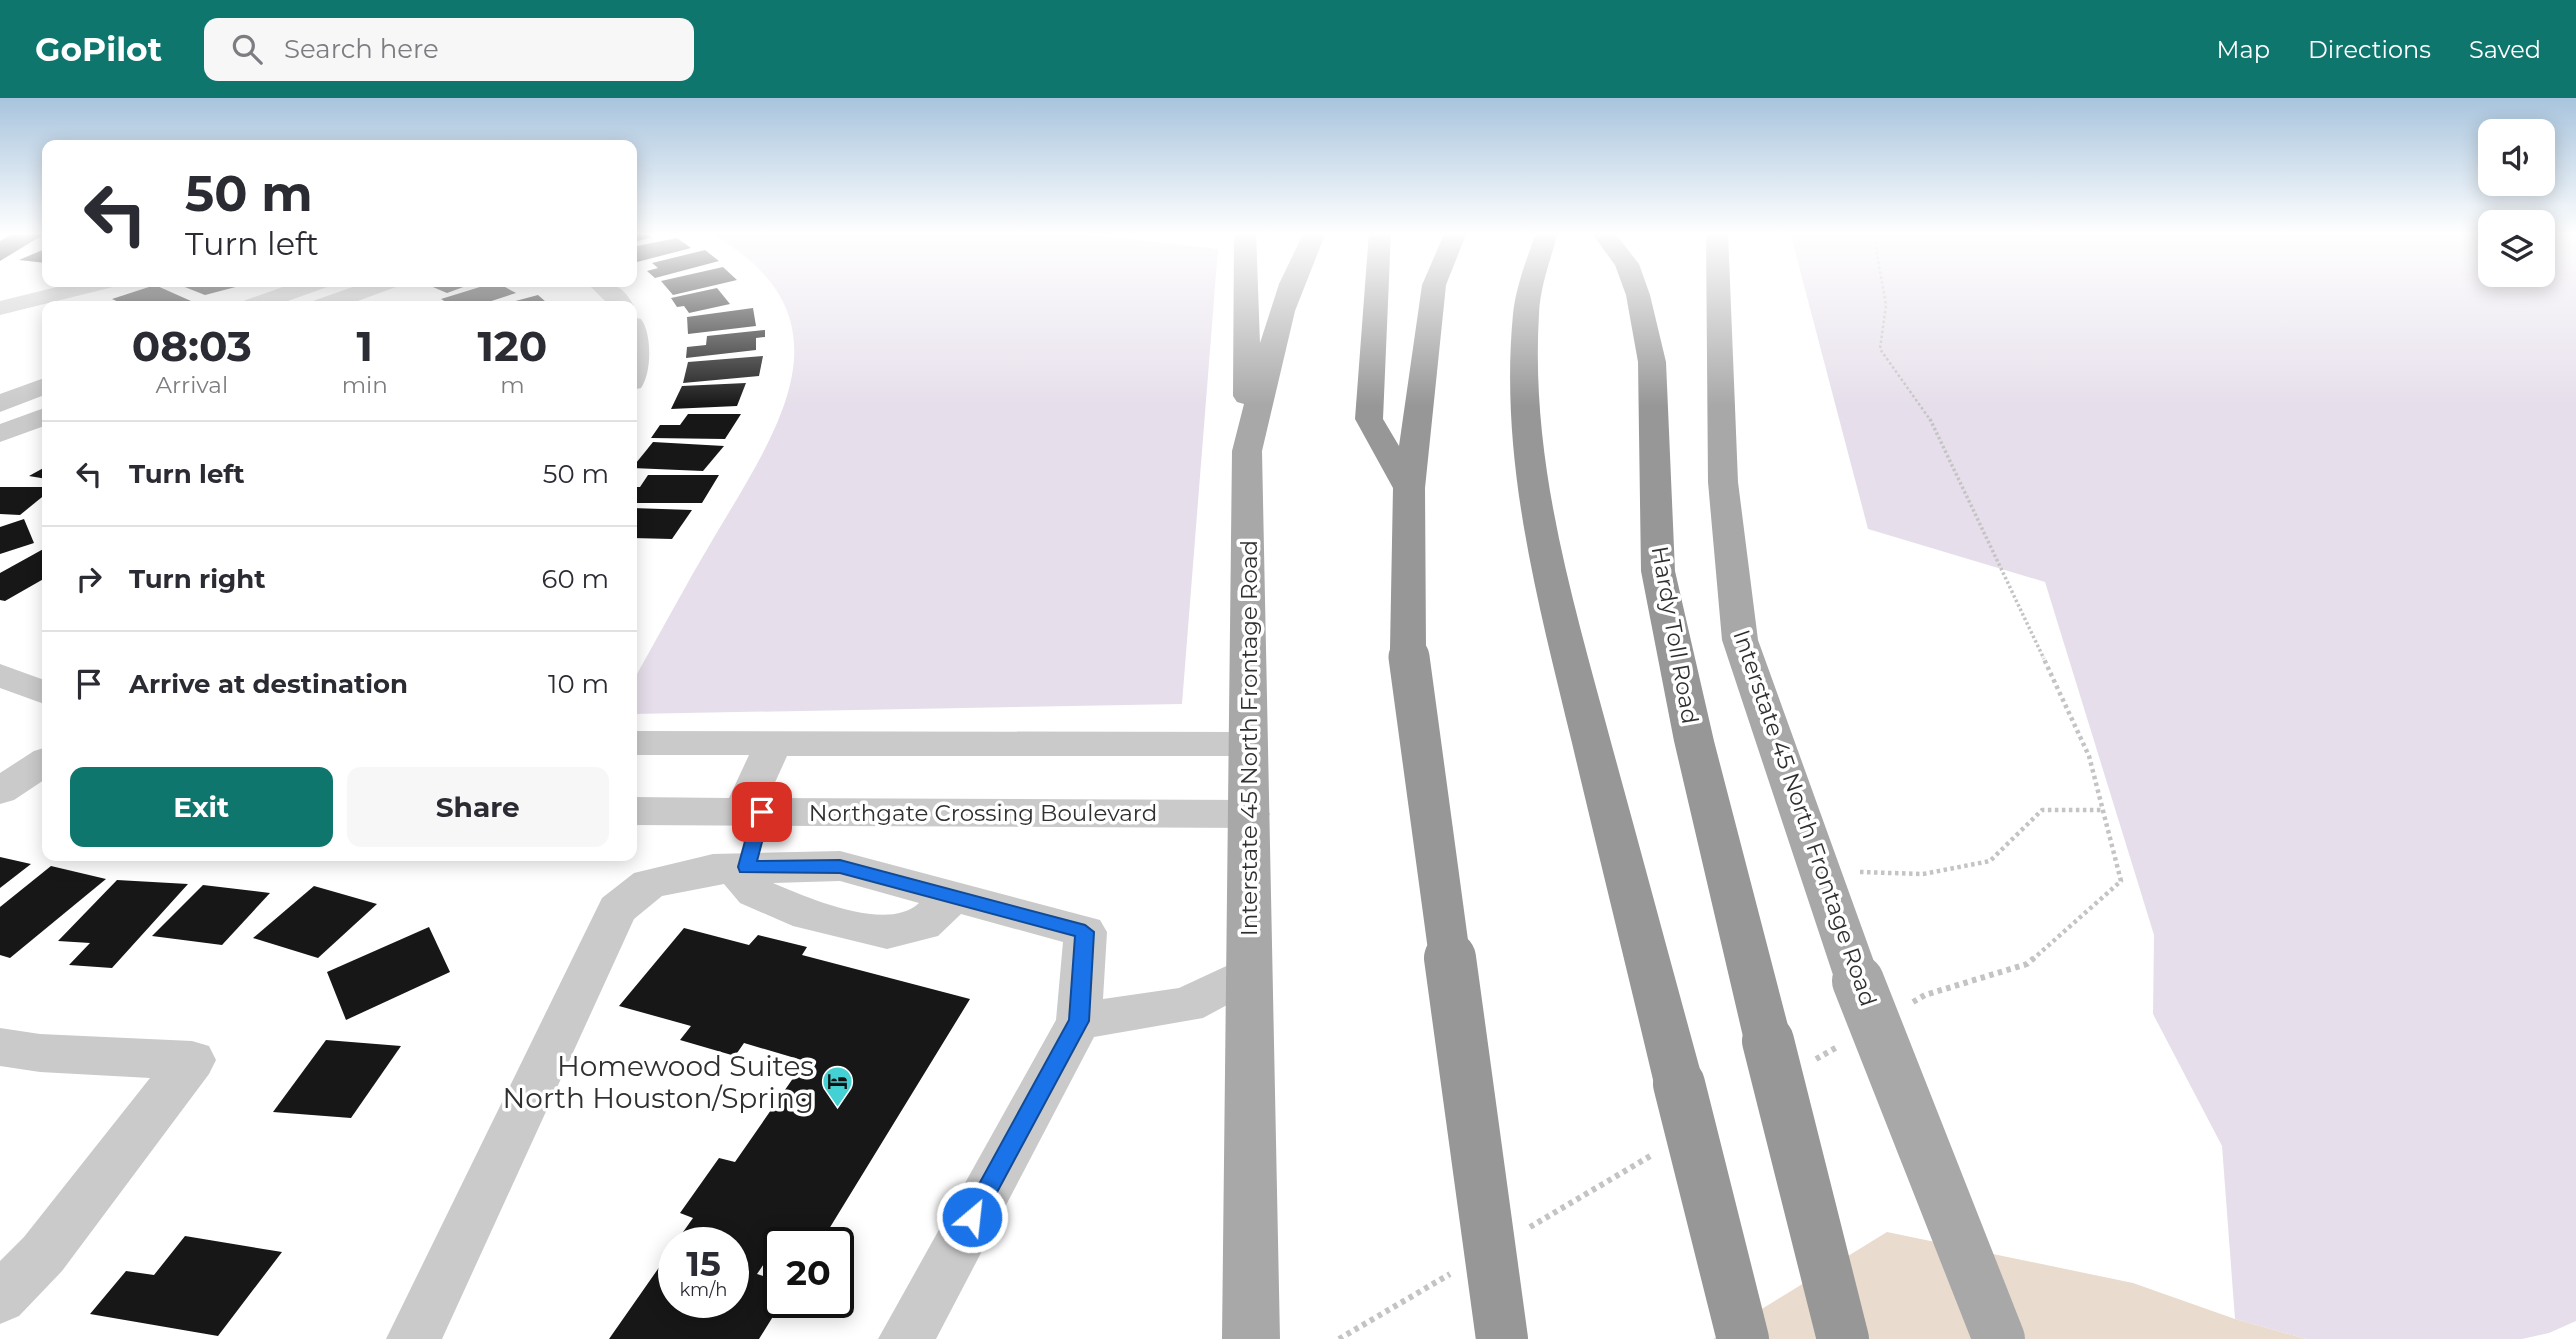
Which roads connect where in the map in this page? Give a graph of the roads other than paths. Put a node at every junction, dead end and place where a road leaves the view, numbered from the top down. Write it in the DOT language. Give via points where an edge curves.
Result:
graph roads {
  1 [pos="21,290"];
  2 [pos="74,290"];
  3 [pos="297,290"];
  4 [pos="366,290"];
  5 [pos="1246,290"];
  6 [pos="1291,290"];
  7 [pos="1376,290"];
  8 [pos="1433,290"];
  9 [pos="1530,290"];
  10 [pos="1636,290"];
  11 [pos="1718,290"];
  12 [pos="266,301"];
  13 [pos="336,301"];
  14 [pos="29,302"];
  15 [pos="0,308"];
  16 [pos="42,387"];
  17 [pos="0,404"];
  18 [pos="42,417"];
  19 [pos="0,434"];
  20 [pos="1247,451"];
  21 [pos="1409,488"];
  22 [pos="0,675"];
  23 [pos="42,692"];
  24 [pos="637,743"];
  25 [pos="773,744"];
  26 [pos="1247,744"];
  27 [pos="637,811"];
  28 [pos="745,812"];
  29 [pos="1250,814"];
  30 [pos="731,868"];
  31 [pos="1250,972"];
  32 [pos="1079,1021"];
  33 [pos="0,1047"];
  34 [pos="0,1298"];
  35 [pos="1251,1335"];
  36 [pos="414,1339"];
  37 [pos="906,1339"];
  38 [pos="1502,1339"];
  39 [pos="1743,1339"];
  40 [pos="1843,1339"];
  41 [pos="1999,1339"];
  1 -- 14 [label="street" via="34,293"];
  2 -- 14 [label="street"];
  3 -- 12 [label="street"];
  4 -- 13 [label="street"];
  5 -- 20 [label="main road"];
  6 -- 20 [label="main road, Interstate 45 North Frontage Road"];
  7 -- 21 [label="highway" via="1368,419"];
  8 -- 21 [label="highway"];
  9 -- 39 [label="highway, bridge" via="1525,423 1546,564"];
  10 -- 40 [label="highway, Hardy Toll Road, bridge" via="1652,362 1658,571 1693,741"];
  11 -- 41 [label="main road, Interstate 45 North Frontage Road, bridge" via="1723,482 1740,640 1858,981"];
  14 -- 15 [label="street"];
  16 -- 17 [label="street"];
  18 -- 19 [label="street"];
  20 -- 26 [label="main road, Interstate 45 North Frontage Road"];
  21 -- 38 [label="highway, bridge" via="1408,649"];
  22 -- 23 [label="street"];
  24 -- 25 [label="street"];
  25 -- 26 [label="street"];
  25 -- 28 [label="street"];
  26 -- 29 [label="main road, Interstate 45 North Frontage Road"];
  27 -- 28 [label="street, Northgate Crossing Boulevard"];
  28 -- 29 [label="street, Northgate Crossing Boulevard"];
  28 -- 30 [label="street"];
  29 -- 31 [label="main road, Interstate 45 North Frontage Road"];
  30 -- 32 [label="street" via="755,892 797,911 887,933 923,925 953,897 1085,932"];
  30 -- 36 [label="street" via="649,884 617,909"];
  31 -- 32 [label="street" via="1187,1005"];
  31 -- 35 [label="main road, Interstate 45 North Frontage Road"];
  32 -- 37 [label="street"];
  33 -- 34 [label="street" via="192,1060 43,1254"];
}
